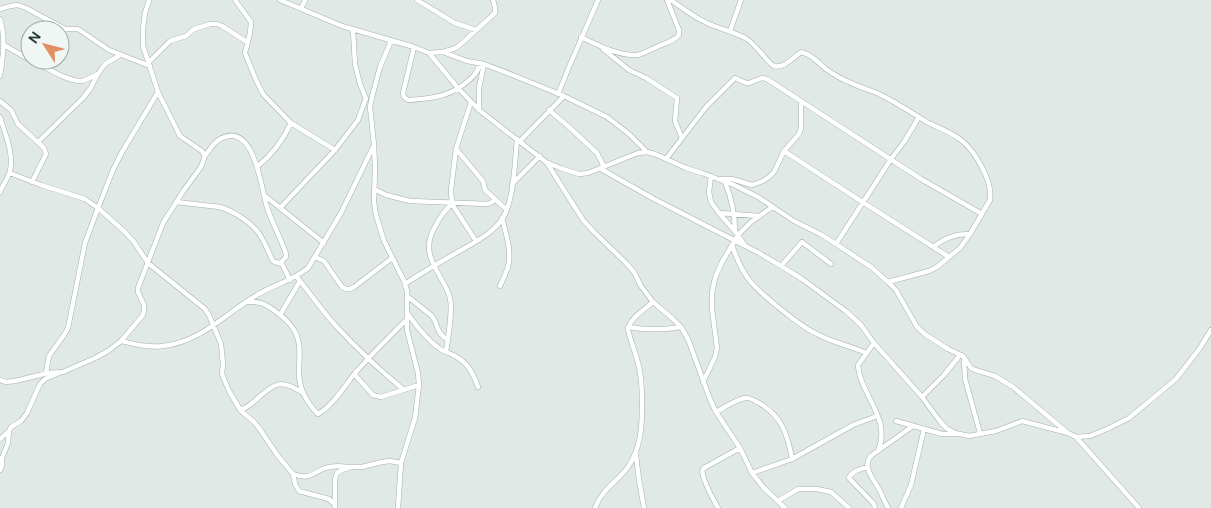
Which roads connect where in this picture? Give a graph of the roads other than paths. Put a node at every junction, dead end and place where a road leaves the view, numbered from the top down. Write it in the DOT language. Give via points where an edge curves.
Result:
graph roads {
  1 [pos="14,0"];
  2 [pos="149,0"];
  3 [pos="235,0"];
  4 [pos="280,0"];
  5 [pos="305,0"];
  6 [pos="417,0"];
  7 [pos="493,0"];
  8 [pos="598,0"];
  9 [pos="667,0"];
  10 [pos="671,0"];
  11 [pos="741,0"];
  12 [pos="10,6"];
  13 [pos="0,9"];
  14 [pos="300,9"];
  15 [pos="0,19"];
  16 [pos="48,20"];
  17 [pos="70,29"];
  18 [pos="353,30"];
  19 [pos="476,30"];
  20 [pos="730,31"];
  21 [pos="582,37"];
  22 [pos="391,41"];
  23 [pos="247,42"];
  24 [pos="4,45"];
  25 [pos="600,46"];
  26 [pos="414,47"];
  27 [pos="444,52"];
  28 [pos="429,53"];
  29 [pos="20,54"];
  30 [pos="120,55"];
  31 [pos="150,64"];
  32 [pos="482,64"];
  33 [pos="51,70"];
  34 [pos="98,74"];
  35 [pos="0,76"];
  36 [pos="458,88"];
  37 [pos="158,92"];
  38 [pos="558,94"];
  39 [pos="564,96"];
  40 [pos="366,98"];
  41 [pos="0,101"];
  42 [pos="801,101"];
  43 [pos="471,102"];
  44 [pos="370,107"];
  45 [pos="479,110"];
  46 [pos="549,110"];
  47 [pos="0,117"];
  48 [pos="918,117"];
  49 [pos="291,123"];
  50 [pos="682,138"];
  51 [pos="518,140"];
  52 [pos="38,142"];
  53 [pos="374,145"];
  54 [pos="456,149"];
  55 [pos="335,150"];
  56 [pos="784,151"];
  57 [pos="647,152"];
  58 [pos="205,156"];
  59 [pos="540,156"];
  60 [pos="666,159"];
  61 [pos="892,159"];
  62 [pos="546,162"];
  63 [pos="258,166"];
  64 [pos="602,168"];
  65 [pos="10,173"];
  66 [pos="711,176"];
  67 [pos="719,179"];
  68 [pos="32,182"];
  69 [pos="725,182"];
  70 [pos="512,184"];
  71 [pos="374,189"];
  72 [pos="0,192"];
  73 [pos="264,195"];
  74 [pos="496,200"];
  75 [pos="176,202"];
  76 [pos="452,203"];
  77 [pos="864,203"];
  78 [pos="772,207"];
  79 [pos="98,208"];
  80 [pos="280,208"];
  81 [pos="507,210"];
  82 [pos="718,213"];
  83 [pos="733,214"];
  84 [pos="982,214"];
  85 [pos="759,216"];
  86 [pos="502,218"];
  87 [pos="736,233"];
  88 [pos="970,234"];
  89 [pos="476,241"];
  90 [pos="324,243"];
  91 [pos="733,243"];
  92 [pos="836,244"];
  93 [pos="746,247"];
  94 [pos="934,247"];
  95 [pos="949,256"];
  96 [pos="315,257"];
  97 [pos="392,258"];
  98 [pos="148,263"];
  99 [pos="280,263"];
  100 [pos="831,264"];
  101 [pos="434,266"];
  102 [pos="782,266"];
  103 [pos="296,276"];
  104 [pos="290,280"];
  105 [pos="300,281"];
  106 [pos="888,282"];
  107 [pos="405,284"];
  108 [pos="500,286"];
  109 [pos="407,296"];
  110 [pos="245,302"];
  111 [pos="653,302"];
  112 [pos="407,313"];
  113 [pos="280,315"];
  114 [pos="407,319"];
  115 [pos="212,326"];
  116 [pos="628,327"];
  117 [pos="681,327"];
  118 [pos="1211,330"];
  119 [pos="448,340"];
  120 [pos="121,341"];
  121 [pos="874,343"];
  122 [pos="446,352"];
  123 [pos="866,353"];
  124 [pos="962,357"];
  125 [pos="369,358"];
  126 [pos="63,372"];
  127 [pos="46,373"];
  128 [pos="355,374"];
  129 [pos="0,380"];
  130 [pos="703,382"];
  131 [pos="419,385"];
  132 [pos="478,387"];
  133 [pos="404,390"];
  134 [pos="303,393"];
  135 [pos="922,398"];
  136 [pos="240,410"];
  137 [pos="716,412"];
  138 [pos="878,416"];
  139 [pos="896,421"];
  140 [pos="913,426"];
  141 [pos="924,429"];
  142 [pos="9,431"];
  143 [pos="1068,433"];
  144 [pos="959,434"];
  145 [pos="980,434"];
  146 [pos="1076,437"];
  147 [pos="0,439"];
  148 [pos="740,448"];
  149 [pos="878,451"];
  150 [pos="635,454"];
  151 [pos="792,459"];
  152 [pos="401,463"];
  153 [pos="351,467"];
  154 [pos="868,467"];
  155 [pos="0,470"];
  156 [pos="752,473"];
  157 [pos="293,474"];
  158 [pos="778,501"];
  159 [pos="335,506"];
  160 [pos="398,508"];
  161 [pos="595,508"];
  162 [pos="644,508"];
  163 [pos="718,508"];
  164 [pos="785,508"];
  165 [pos="849,508"];
  166 [pos="875,508"];
  167 [pos="888,508"];
  168 [pos="901,508"];
  169 [pos="1139,508"];
  1 -- 12 [label="street"];
  2 -- 31 [label="street" via="142,37"];
  3 -- 23 [label="street" via="251,22"];
  4 -- 14 [label="street"];
  5 -- 14 [label="street"];
  6 -- 19 [label="street" via="455,23"];
  7 -- 19 [label="street" via="495,13"];
  8 -- 21 [label="street"];
  9 -- 25 [label="street" via="679,30 676,38 636,55"];
  10 -- 20 [label="street" via="700,19"];
  11 -- 20 [label="street"];
  12 -- 13 [label="street"];
  12 -- 16 [label="street" via="18,5"];
  14 -- 18 [label="street"];
  15 -- 24 [label="street"];
  17 -- 30 [label="street" via="78,29"];
  18 -- 22 [label="street"];
  18 -- 40 [label="street" via="355,64"];
  19 -- 27 [label="street" via="456,48"];
  20 -- 48 [label="street" via="756,46 775,67 801,52 807,53 835,75 881,95"];
  21 -- 25 [label="street"];
  21 -- 38 [label="street"];
  22 -- 26 [label="street"];
  22 -- 44 [label="street" via="380,66"];
  23 -- 31 [label="street" via="222,26 210,24 170,41"];
  23 -- 49 [label="street" via="245,53 260,89"];
  24 -- 29 [label="street"];
  24 -- 35 [label="street"];
  25 -- 50 [label="street" via="629,70 677,98 675,121"];
  26 -- 28 [label="street"];
  26 -- 36 [label="street" via="403,93 405,98 435,98"];
  27 -- 28 [label="street"];
  27 -- 32 [label="street" via="467,62"];
  28 -- 36 [label="street"];
  30 -- 31 [label="street"];
  30 -- 34 [label="street" via="105,64"];
  31 -- 37 [label="street"];
  32 -- 36 [label="street" via="474,76"];
  32 -- 38 [label="street"];
  32 -- 45 [label="street"];
  33 -- 34 [label="street" via="83,81"];
  34 -- 52 [label="street" via="83,98"];
  36 -- 43 [label="street"];
  37 -- 58 [label="street" via="180,136"];
  37 -- 79 [label="street" via="122,152"];
  38 -- 39 [label="street"];
  39 -- 46 [label="street"];
  39 -- 57 [label="street" via="613,120"];
  40 -- 44 [label="street"];
  40 -- 55 [label="street" via="358,120"];
  41 -- 52 [label="street"];
  42 -- 50 [label="street" via="767,79 746,83 735,78"];
  42 -- 56 [label="street" via="799,134"];
  42 -- 61 [label="street"];
  43 -- 45 [label="street"];
  43 -- 54 [label="street"];
  44 -- 53 [label="street"];
  45 -- 51 [label="street"];
  46 -- 51 [label="street"];
  46 -- 64 [label="street" via="597,153"];
  47 -- 65 [label="street" via="11,152"];
  48 -- 61 [label="street"];
  48 -- 84 [label="street" via="962,140 982,166 990,195"];
  49 -- 55 [label="street"];
  49 -- 63 [label="street" via="279,145"];
  50 -- 60 [label="street"];
  51 -- 59 [label="street"];
  51 -- 70 [label="street"];
  52 -- 68 [label="street" via="46,154"];
  53 -- 71 [label="street"];
  53 -- 90 [label="street"];
  54 -- 74 [label="street" via="482,178 485,190"];
  54 -- 76 [label="street" via="451,181"];
  55 -- 80 [label="street"];
  56 -- 67 [label="street" via="774,172 756,185"];
  56 -- 77 [label="street"];
  57 -- 60 [label="street"];
  57 -- 64 [label="street"];
  58 -- 63 [label="street" via="219,139 234,136 246,144"];
  58 -- 75 [label="street"];
  59 -- 62 [label="street"];
  59 -- 70 [label="street"];
  60 -- 66 [label="street"];
  61 -- 77 [label="street"];
  61 -- 84 [label="street"];
  62 -- 64 [label="street" via="578,174"];
  62 -- 111 [label="street" via="584,220 626,262"];
  63 -- 73 [label="street"];
  64 -- 91 [label="street"];
  65 -- 68 [label="street"];
  65 -- 72 [label="street"];
  66 -- 67 [label="street"];
  66 -- 82 [label="street" via="709,197"];
  67 -- 69 [label="street"];
  68 -- 79 [label="street" via="84,198"];
  69 -- 78 [label="street"];
  69 -- 83 [label="street"];
  70 -- 81 [label="street"];
  71 -- 76 [label="street" via="410,201"];
  71 -- 97 [label="street" via="376,215"];
  73 -- 80 [label="street"];
  73 -- 99 [label="street" via="286,254"];
  74 -- 76 [label="street" via="488,204"];
  74 -- 81 [label="street"];
  75 -- 98 [label="street" via="163,223"];
  75 -- 99 [label="street" via="227,209 257,230 273,261"];
  76 -- 89 [label="street"];
  76 -- 101 [label="street" via="430,236 429,248"];
  77 -- 92 [label="street"];
  77 -- 94 [label="street"];
  78 -- 85 [label="street"];
  78 -- 92 [label="street"];
  79 -- 98 [label="street" via="125,232"];
  79 -- 127 [label="street" via="85,243 68,328 49,356"];
  80 -- 90 [label="street"];
  81 -- 86 [label="street"];
  82 -- 83 [label="street"];
  82 -- 87 [label="street"];
  83 -- 85 [label="street"];
  83 -- 87 [label="street"];
  84 -- 88 [label="street"];
  85 -- 87 [label="street"];
  86 -- 89 [label="street"];
  86 -- 108 [label="street" via="509,255"];
  87 -- 91 [label="street"];
  87 -- 93 [label="street"];
  88 -- 94 [label="street" via="954,235"];
  88 -- 95 [label="street"];
  89 -- 101 [label="street"];
  90 -- 96 [label="street"];
  91 -- 93 [label="street"];
  91 -- 123 [label="street" via="743,271 763,295 810,331"];
  91 -- 130 [label="street" via="715,278 712,309 717,348"];
  92 -- 106 [label="street"];
  93 -- 102 [label="street"];
  94 -- 95 [label="street"];
  95 -- 106 [label="street" via="929,271"];
  96 -- 97 [label="street" via="324,261 346,289"];
  96 -- 103 [label="street" via="308,268"];
  97 -- 107 [label="street"];
  98 -- 115 [label="street" via="205,309"];
  98 -- 120 [label="street" via="138,288 144,313"];
  99 -- 104 [label="street"];
  100 -- 102 [label="street" via="802,242"];
  101 -- 107 [label="street"];
  101 -- 119 [label="street" via="451,300"];
  102 -- 121 [label="street" via="848,312"];
  103 -- 104 [label="street"];
  103 -- 105 [label="street"];
  104 -- 110 [label="street"];
  105 -- 113 [label="street"];
  105 -- 125 [label="street" via="337,328"];
  106 -- 124 [label="street" via="917,327"];
  107 -- 109 [label="street"];
  109 -- 112 [label="street"];
  109 -- 119 [label="street" via="432,316 439,334"];
  110 -- 113 [label="street" via="265,304"];
  110 -- 115 [label="street"];
  111 -- 116 [label="street"];
  111 -- 117 [label="street"];
  112 -- 114 [label="street"];
  112 -- 122 [label="street" via="424,334"];
  113 -- 134 [label="street" via="298,338"];
  114 -- 125 [label="street"];
  114 -- 131 [label="street"];
  115 -- 120 [label="street" via="186,341 163,346"];
  115 -- 136 [label="street" via="221,344 225,384"];
  116 -- 117 [label="street" via="658,330"];
  116 -- 150 [label="street" via="639,364 642,390 642,429"];
  117 -- 130 [label="street"];
  118 -- 146 [label="street" via="1176,379 1144,406 1107,429 1090,436"];
  119 -- 122 [label="street"];
  120 -- 126 [label="street" via="95,358"];
  121 -- 123 [label="street"];
  121 -- 135 [label="street"];
  122 -- 132 [label="street" via="468,366"];
  123 -- 138 [label="street" via="858,370"];
  124 -- 135 [label="street"];
  124 -- 143 [label="street" via="974,370 995,376 1013,387"];
  124 -- 145 [label="street"];
  125 -- 128 [label="street"];
  125 -- 133 [label="street"];
  126 -- 127 [label="street"];
  126 -- 142 [label="street" via="40,384 28,413"];
  127 -- 129 [label="street" via="15,381"];
  128 -- 133 [label="street" via="377,397"];
  128 -- 134 [label="street" via="319,414"];
  130 -- 137 [label="street"];
  131 -- 133 [label="street"];
  131 -- 152 [label="street" via="415,418"];
  134 -- 136 [label="street" via="287,384 274,386"];
  135 -- 144 [label="street" via="946,428"];
  136 -- 157 [label="street" via="259,428"];
  137 -- 148 [label="street"];
  137 -- 151 [label="street" via="744,398 768,408 783,429"];
  138 -- 149 [label="street" via="882,439"];
  138 -- 151 [label="street" via="853,425"];
  139 -- 140 [label="street"];
  140 -- 141 [label="street"];
  140 -- 149 [label="street"];
  141 -- 144 [label="street"];
  141 -- 168 [label="street" via="911,485"];
  142 -- 147 [label="street"];
  142 -- 155 [label="street"];
  143 -- 145 [label="street" via="1022,422"];
  143 -- 146 [label="street"];
  144 -- 145 [label="street"];
  146 -- 169 [label="street"];
  148 -- 156 [label="street"];
  148 -- 163 [label="street" via="702,471"];
  149 -- 154 [label="street" via="869,458"];
  150 -- 161 [label="street" via="628,468 600,497"];
  150 -- 162 [label="street"];
  151 -- 156 [label="street"];
  152 -- 153 [label="street" via="390,461"];
  152 -- 160 [label="street"];
  153 -- 157 [label="street" via="325,468 302,477"];
  153 -- 159 [label="street" via="337,474"];
  154 -- 166 [label="street" via="849,478"];
  154 -- 167 [label="street"];
  156 -- 158 [label="street"];
  157 -- 159 [label="street" via="299,491 328,499"];
  158 -- 164 [label="street"];
  158 -- 165 [label="street" via="798,489 817,489 831,492"];
}
